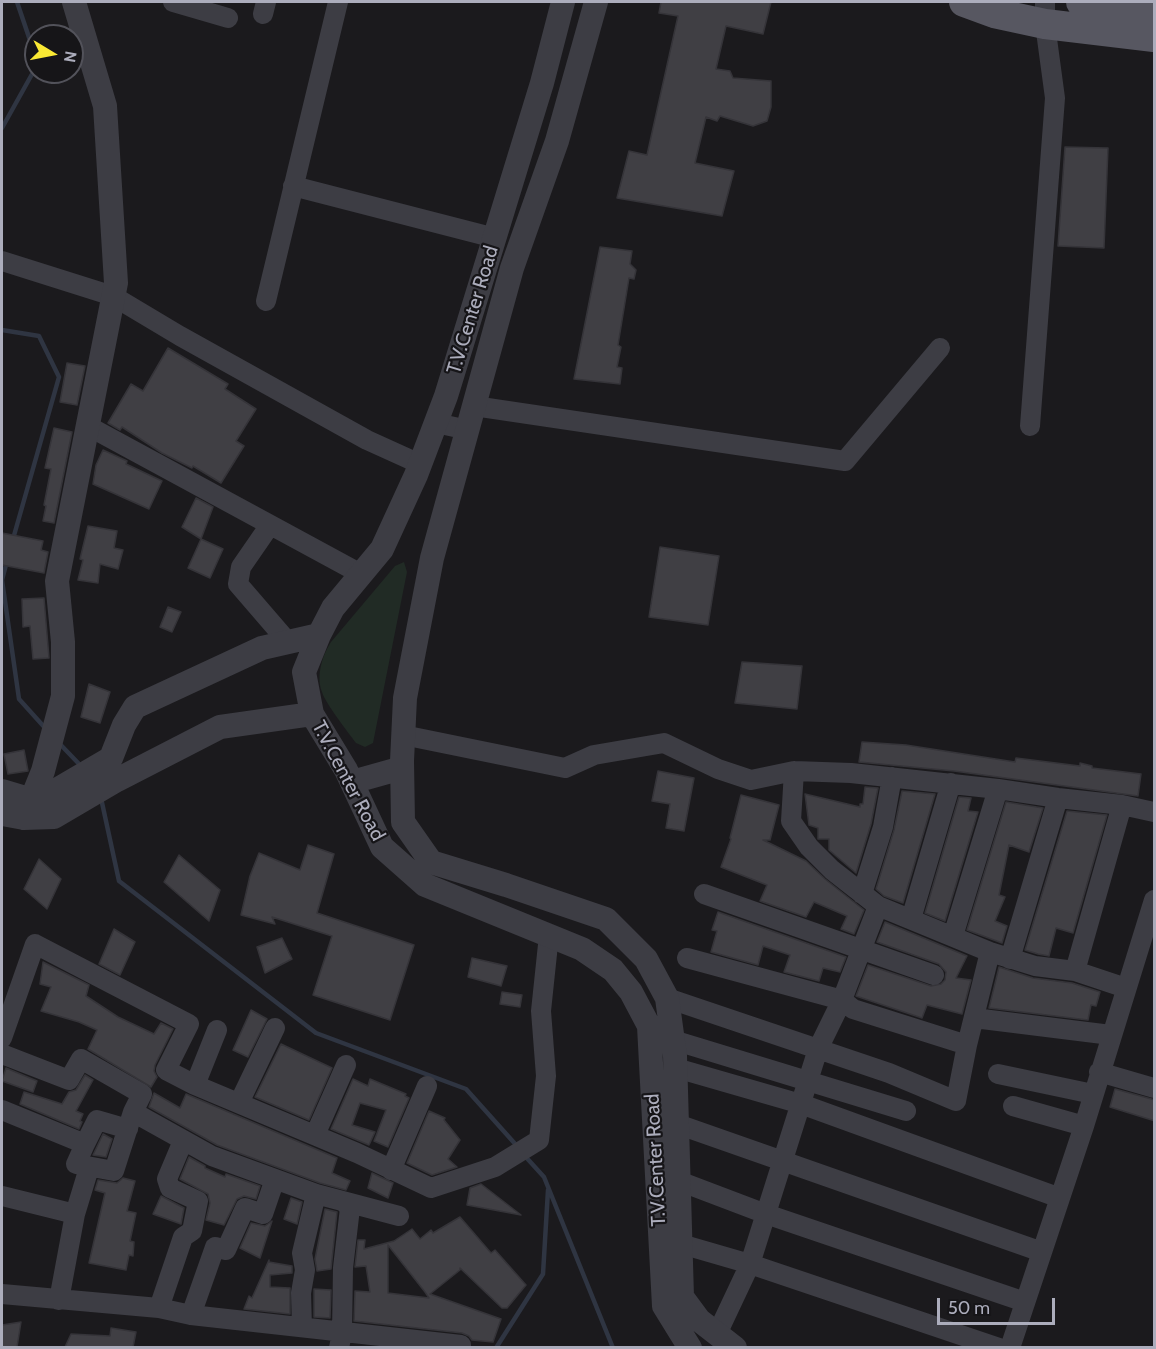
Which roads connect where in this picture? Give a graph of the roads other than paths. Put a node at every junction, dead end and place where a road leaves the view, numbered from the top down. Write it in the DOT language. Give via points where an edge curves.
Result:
graph roads {
  1 [pos="75,2"];
  2 [pos="173,2"];
  3 [pos="338,2"];
  4 [pos="563,2"];
  5 [pos="596,2"];
  6 [pos="964,2"];
  7 [pos="1081,2"];
  8 [pos="1045,13"];
  9 [pos="1155,13"];
  10 [pos="228,18"];
  11 [pos="1155,37"];
  12 [pos="513,179"];
  13 [pos="293,186"];
  14 [pos="540,189"];
  15 [pos="495,238"];
  16 [pos="2,261"];
  17 [pos="113,296"];
  18 [pos="266,301"];
  19 [pos="940,348"];
  20 [pos="474,406"];
  21 [pos="436,423"];
  22 [pos="88,426"];
  23 [pos="1030,426"];
  24 [pos="468,430"];
  25 [pos="420,464"];
  26 [pos="270,525"];
  27 [pos="362,574"];
  28 [pos="319,634"];
  29 [pos="288,642"];
  30 [pos="312,714"];
  31 [pos="403,735"];
  32 [pos="402,768"];
  33 [pos="114,769"];
  34 [pos="794,771"];
  35 [pos="892,777"];
  36 [pos="352,782"];
  37 [pos="951,783"];
  38 [pos="998,789"];
  39 [pos="2,792"];
  40 [pos="1058,798"];
  41 [pos="1122,805"];
  42 [pos="32,809"];
  43 [pos="1155,812"];
  44 [pos="704,894"];
  45 [pos="870,900"];
  46 [pos="1155,900"];
  47 [pos="911,919"];
  48 [pos="1151,920"];
  49 [pos="549,935"];
  50 [pos="953,936"];
  51 [pos="860,950"];
  52 [pos="990,952"];
  53 [pos="687,958"];
  54 [pos="1010,959"];
  55 [pos="1075,971"];
  56 [pos="934,975"];
  57 [pos="1126,988"];
  58 [pos="667,998"];
  59 [pos="842,1000"];
  60 [pos="974,1018"];
  61 [pos="275,1028"];
  62 [pos="217,1030"];
  63 [pos="1111,1035"];
  64 [pos="2,1038"];
  65 [pos="967,1045"];
  66 [pos="818,1049"];
  67 [pos="2,1054"];
  68 [pos="675,1055"];
  69 [pos="650,1057"];
  70 [pos="346,1065"];
  71 [pos="1100,1072"];
  72 [pos="998,1074"];
  73 [pos="808,1081"];
  74 [pos="195,1085"];
  75 [pos="427,1086"];
  76 [pos="1155,1088"];
  77 [pos="1093,1094"];
  78 [pos="238,1102"];
  79 [pos="801,1104"];
  80 [pos="1013,1106"];
  81 [pos="2,1110"];
  82 [pos="906,1111"];
  83 [pos="130,1121"];
  84 [pos="677,1124"];
  85 [pos="1084,1126"];
  86 [pos="315,1135"];
  87 [pos="183,1141"];
  88 [pos="85,1144"];
  89 [pos="783,1161"];
  90 [pos="89,1168"];
  91 [pos="391,1170"];
  92 [pos="275,1179"];
  93 [pos="679,1181"];
  94 [pos="316,1194"];
  95 [pos="2,1196"];
  96 [pos="1060,1198"];
  97 [pos="343,1201"];
  98 [pos="75,1214"];
  99 [pos="766,1214"];
  100 [pos="399,1216"];
  101 [pos="681,1244"];
  102 [pos="1042,1252"];
  103 [pos="750,1264"];
  104 [pos="2,1294"];
  105 [pos="58,1300"];
  106 [pos="1025,1302"];
  107 [pos="159,1308"];
  108 [pos="191,1314"];
  109 [pos="302,1327"];
  110 [pos="341,1340"];
  111 [pos="726,1341"];
  112 [pos="461,1345"];
  113 [pos="690,1347"];
  114 [pos="999,1347"];
  115 [pos="1010,1347"];
  1 -- 17 [label="street" via="105,106 116,283"];
  2 -- 10 [label="street"];
  3 -- 13 [label="street"];
  4 -- 12 [label="street, T.V.Center Road"];
  5 -- 14 [label="street, T.V.Center Road" via="558,141"];
  6 -- 8 [label="main road" via="994,13"];
  7 -- 9 [label="main road"];
  8 -- 11 [label="main road"];
  8 -- 23 [label="street" via="1055,99"];
  12 -- 14 [label="street"];
  12 -- 15 [label="street, T.V.Center Road"];
  13 -- 15 [label="street"];
  13 -- 18 [label="street"];
  14 -- 20 [label="street, T.V.Center Road" via="512,268"];
  15 -- 21 [label="street, T.V.Center Road"];
  16 -- 17 [label="street"];
  17 -- 22 [label="street"];
  17 -- 25 [label="street" via="367,440"];
  19 -- 20 [label="street" via="845,461"];
  20 -- 24 [label="street, T.V.Center Road"];
  21 -- 24 [label="street"];
  21 -- 25 [label="street, T.V.Center Road"];
  22 -- 26 [label="street"];
  22 -- 42 [label="street" via="57,581 63,696"];
  24 -- 31 [label="street, T.V.Center Road" via="432,558 405,698"];
  25 -- 27 [label="street, T.V.Center Road" via="382,549"];
  26 -- 27 [label="street"];
  26 -- 29 [label="street" via="241,567 238,584"];
  27 -- 28 [label="street, T.V.Center Road" via="333,608"];
  28 -- 29 [label="street"];
  28 -- 30 [label="street, T.V.Center Road" via="304,672"];
  29 -- 33 [label="street" via="262,648 135,707 124,726"];
  30 -- 33 [label="street" via="220,727"];
  30 -- 36 [label="street, T.V.Center Road"];
  31 -- 32 [label="street, T.V.Center Road"];
  31 -- 34 [label="street" via="565,768 594,755 664,743 751,780"];
  32 -- 36 [label="street"];
  32 -- 58 [label="street, T.V.Center Road" via="403,822 431,862 606,919 646,959"];
  33 -- 42 [label="street"];
  34 -- 35 [label="street"];
  34 -- 45 [label="street" via="791,822 832,870"];
  35 -- 37 [label="street"];
  35 -- 45 [label="street"];
  36 -- 49 [label="street, T.V.Center Road" via="382,847 425,885"];
  37 -- 38 [label="street"];
  37 -- 47 [label="street"];
  38 -- 40 [label="street"];
  38 -- 50 [label="street"];
  39 -- 42 [label="street"];
  40 -- 41 [label="street"];
  40 -- 54 [label="street"];
  41 -- 43 [label="street"];
  41 -- 55 [label="street"];
  44 -- 51 [label="street"];
  45 -- 47 [label="street"];
  45 -- 51 [label="street"];
  46 -- 48 [label="street"];
  47 -- 50 [label="street"];
  48 -- 57 [label="street"];
  49 -- 69 [label="street, T.V.Center Road" via="582,949 613,970 631,992 649,1026"];
  49 -- 91 [label="street" via="540,1011 546,1076 539,1140 495,1167 432,1188"];
  50 -- 52 [label="street"];
  51 -- 56 [label="street"];
  51 -- 59 [label="street"];
  52 -- 54 [label="street"];
  52 -- 60 [label="street"];
  53 -- 59 [label="street"];
  54 -- 55 [label="street"];
  55 -- 57 [label="street"];
  57 -- 63 [label="street"];
  58 -- 66 [label="street"];
  58 -- 68 [label="street, T.V.Center Road"];
  59 -- 65 [label="street" via="853,1009"];
  59 -- 66 [label="street"];
  60 -- 63 [label="street"];
  60 -- 65 [label="street"];
  61 -- 78 [label="street"];
  62 -- 74 [label="street"];
  63 -- 71 [label="street"];
  64 -- 74 [label="street" via="35,944 189,1024 166,1070"];
  65 -- 66 [label="street" via="956,1101"];
  66 -- 73 [label="street"];
  67 -- 83 [label="street" via="69,1080 81,1059 142,1094"];
  68 -- 69 [label="street"];
  68 -- 73 [label="street"];
  68 -- 79 [label="street"];
  68 -- 84 [label="street, T.V.Center Road"];
  69 -- 113 [label="street, T.V.Center Road" via="664,1306"];
  70 -- 86 [label="street"];
  71 -- 76 [label="street"];
  71 -- 77 [label="street"];
  72 -- 77 [label="street"];
  73 -- 79 [label="street"];
  73 -- 82 [label="street"];
  74 -- 78 [label="street"];
  75 -- 91 [label="street"];
  77 -- 85 [label="street"];
  78 -- 86 [label="street"];
  79 -- 89 [label="street"];
  79 -- 96 [label="street"];
  80 -- 85 [label="street"];
  81 -- 88 [label="street"];
  83 -- 87 [label="street"];
  83 -- 88 [label="street" via="97,1120"];
  83 -- 90 [label="street" via="114,1171"];
  84 -- 89 [label="street"];
  84 -- 93 [label="street, T.V.Center Road"];
  85 -- 96 [label="street"];
  86 -- 91 [label="street"];
  87 -- 92 [label="street"];
  87 -- 107 [label="street" via="167,1179 170,1188 198,1201 192,1231 183,1237"];
  88 -- 90 [label="street" via="76,1164"];
  89 -- 99 [label="street"];
  89 -- 102 [label="street"];
  90 -- 98 [label="street"];
  92 -- 94 [label="street"];
  92 -- 108 [label="street" via="263,1214 245,1208 226,1250 216,1247"];
  93 -- 99 [label="street"];
  93 -- 101 [label="street, T.V.Center Road"];
  94 -- 97 [label="street"];
  94 -- 109 [label="street" via="302,1253"];
  95 -- 98 [label="street"];
  96 -- 102 [label="street"];
  97 -- 100 [label="street"];
  97 -- 110 [label="street" via="350,1208"];
  98 -- 105 [label="street"];
  99 -- 103 [label="street"];
  99 -- 106 [label="street"];
  101 -- 103 [label="street"];
  101 -- 111 [label="street, T.V.Center Road" via="682,1297 699,1320"];
  102 -- 106 [label="street"];
  103 -- 111 [label="street"];
  103 -- 114 [label="street"];
  104 -- 105 [label="street"];
  105 -- 107 [label="street"];
  106 -- 115 [label="street"];
  107 -- 108 [label="street"];
  108 -- 109 [label="street"];
  109 -- 110 [label="street"];
  110 -- 112 [label="street"];
}
